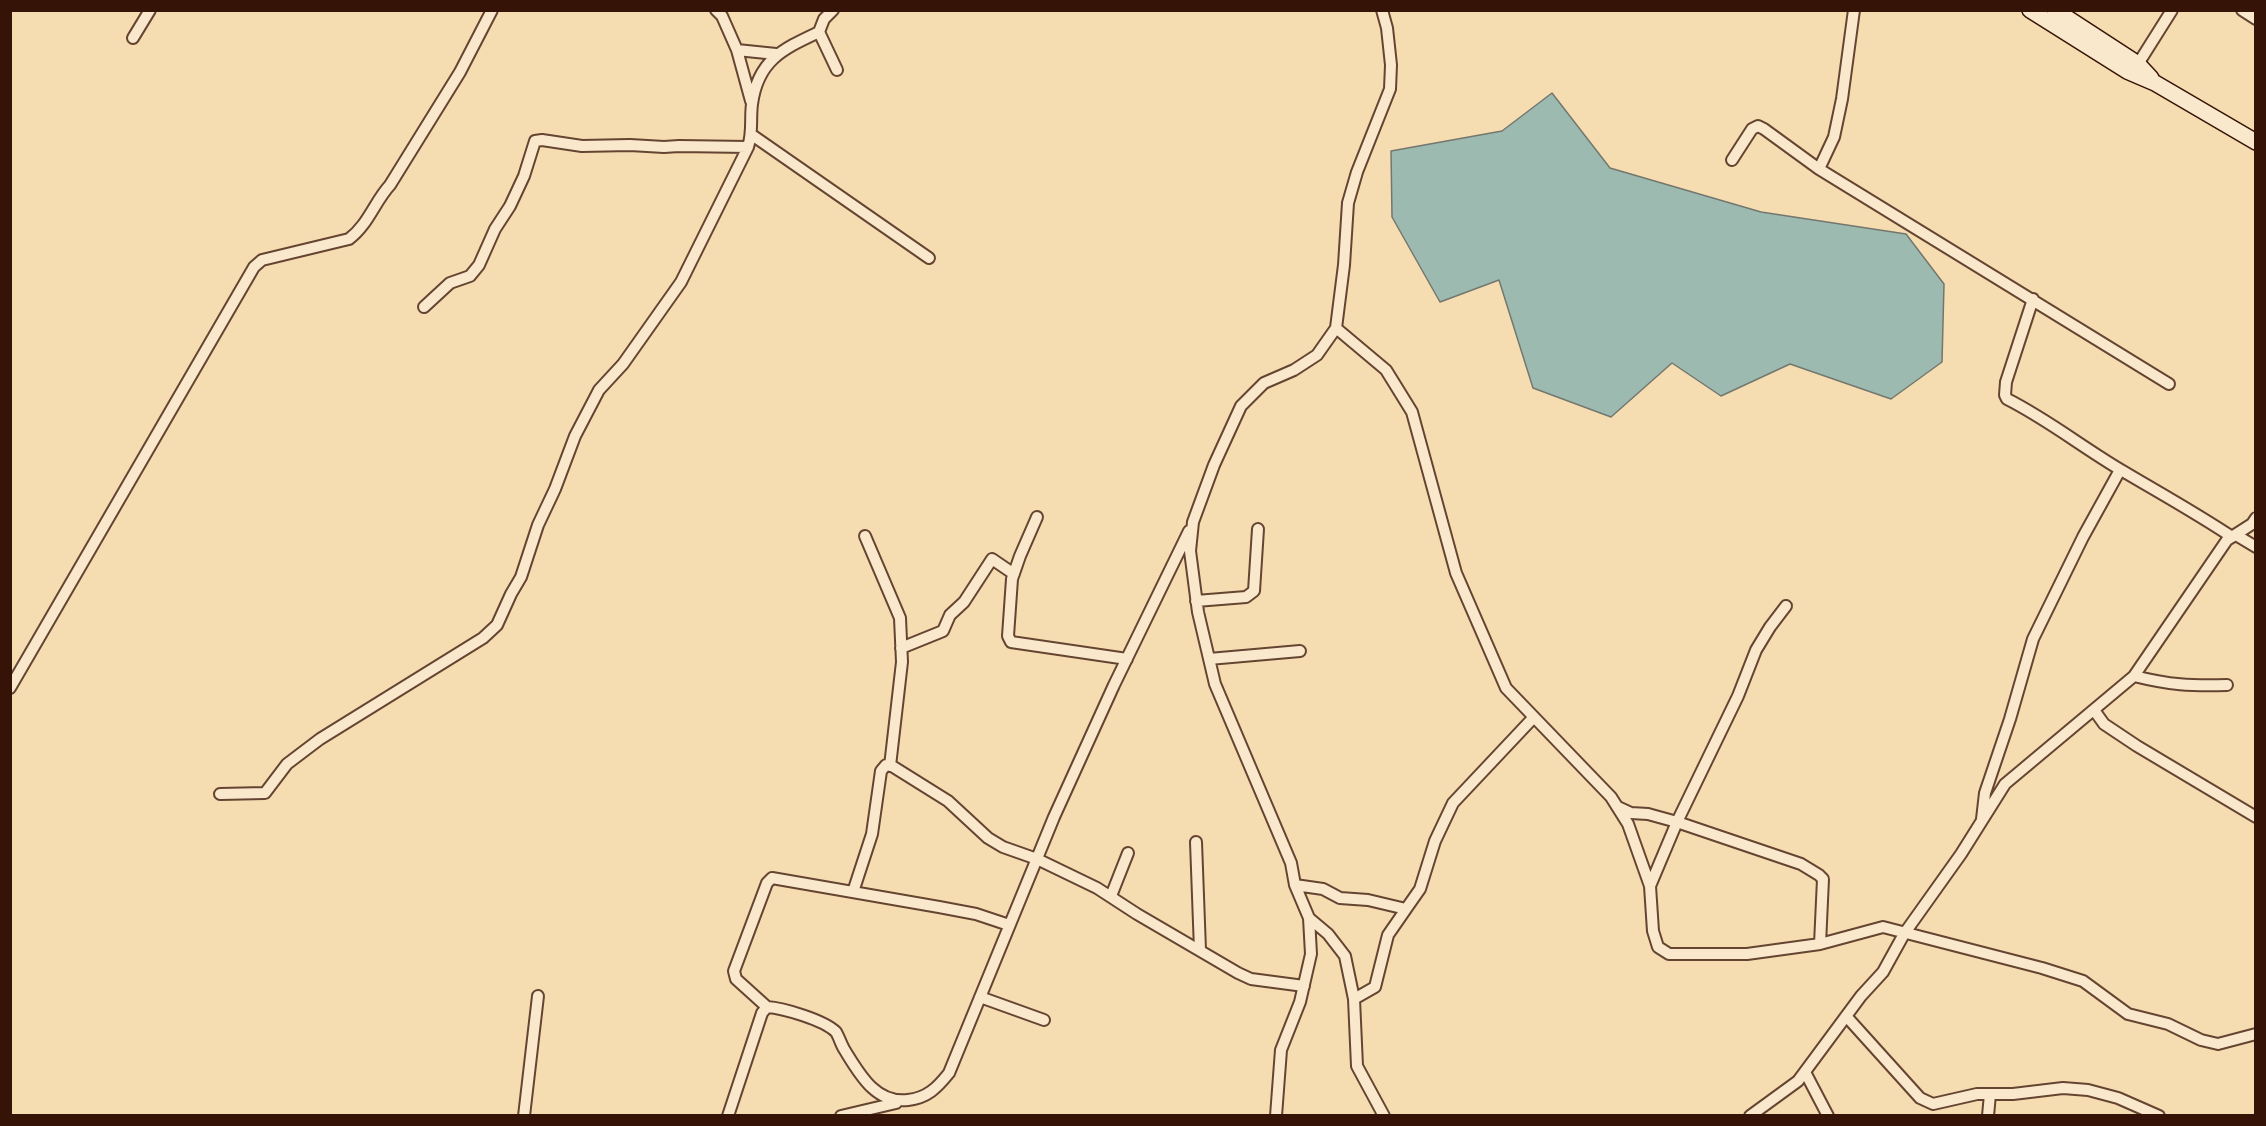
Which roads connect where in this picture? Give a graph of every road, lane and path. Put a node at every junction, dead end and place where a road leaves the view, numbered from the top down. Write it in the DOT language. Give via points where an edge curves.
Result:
graph roads {
  1 [pos="150,10"];
  2 [pos="492,10"];
  3 [pos="716,10"];
  4 [pos="833,10"];
  5 [pos="1382,10"];
  6 [pos="1854,10"];
  7 [pos="2030,10"];
  8 [pos="2055,10"];
  9 [pos="2172,10"];
  10 [pos="2242,10"];
  11 [pos="2256,19"];
  12 [pos="819,32"];
  13 [pos="133,38"];
  14 [pos="737,50"];
  15 [pos="776,54"];
  16 [pos="2138,64"];
  17 [pos="837,70"];
  18 [pos="2155,83"];
  19 [pos="752,104"];
  20 [pos="752,135"];
  21 [pos="2256,142"];
  22 [pos="748,147"];
  23 [pos="1732,160"];
  24 [pos="1819,169"];
  25 [pos="929,258"];
  26 [pos="2033,298"];
  27 [pos="424,307"];
  28 [pos="1336,328"];
  29 [pos="2169,384"];
  30 [pos="2120,470"];
  31 [pos="1037,517"];
  32 [pos="2256,518"];
  33 [pos="1193,522"];
  34 [pos="1258,529"];
  35 [pos="865,536"];
  36 [pos="2234,536"];
  37 [pos="2256,547"];
  38 [pos="1014,574"];
  39 [pos="1196,601"];
  40 [pos="1786,606"];
  41 [pos="902,648"];
  42 [pos="1300,651"];
  43 [pos="1126,659"];
  44 [pos="1209,659"];
  45 [pos="2134,676"];
  46 [pos="2227,685"];
  47 [pos="10,688"];
  48 [pos="2094,710"];
  49 [pos="1534,717"];
  50 [pos="890,766"];
  51 [pos="220,794"];
  52 [pos="1617,807"];
  53 [pos="2256,817"];
  54 [pos="1982,821"];
  55 [pos="1677,822"];
  56 [pos="1196,842"];
  57 [pos="1128,853"];
  58 [pos="1037,859"];
  59 [pos="1295,885"];
  60 [pos="1650,886"];
  61 [pos="854,892"];
  62 [pos="1111,896"];
  63 [pos="1406,909"];
  64 [pos="1309,918"];
  65 [pos="1009,925"];
  66 [pos="1904,934"];
  67 [pos="1820,944"];
  68 [pos="1200,950"];
  69 [pos="1304,986"];
  70 [pos="538,996"];
  71 [pos="980,997"];
  72 [pos="1354,999"];
  73 [pos="767,1007"];
  74 [pos="1846,1016"];
  75 [pos="1044,1020"];
  76 [pos="2256,1034"];
  77 [pos="1805,1072"];
  78 [pos="1990,1094"];
  79 [pos="909,1100"];
  80 [pos="524,1116"];
  81 [pos="728,1116"];
  82 [pos="841,1116"];
  83 [pos="1275,1116"];
  84 [pos="1384,1116"];
  85 [pos="1750,1116"];
  86 [pos="1828,1116"];
  87 [pos="1988,1116"];
  88 [pos="2159,1116"];
  1 -- 13 [label="street"];
  2 -- 47 [label="street" via="460,72 357,233 349,239 262,260 254,267"];
  3 -- 14 [label="street"];
  4 -- 12 [label="street"];
  5 -- 28 [label="street" via="1392,64 1390,89 1348,203"];
  6 -- 24 [label="street" via="1834,137"];
  7 -- 18 [label="main road" via="2127,72"];
  8 -- 16 [label="main road"];
  9 -- 16 [label="street"];
  10 -- 11 [label="street"];
  12 -- 15 [label="street"];
  12 -- 17 [label="street"];
  14 -- 15 [label="street"];
  14 -- 19 [label="street"];
  15 -- 19 [label="street" via="765,67"];
  16 -- 18 [label="main road"];
  18 -- 21 [label="main road"];
  19 -- 20 [label="street"];
  20 -- 22 [label="street"];
  20 -- 25 [label="street"];
  22 -- 27 [label="street" via="582,146 535,141 524,176 479,265 470,276 450,283"];
  22 -- 51 [label="street" via="681,282 623,364 599,390 497,625 483,638 320,739 287,764 265,793"];
  23 -- 24 [label="street" via="1758,126"];
  24 -- 26 [label="street"];
  26 -- 29 [label="street"];
  26 -- 30 [label="street" via="2006,382 2007,399"];
  28 -- 33 [label="street" via="1317,355 1264,383 1241,406"];
  28 -- 49 [label="street" via="1386,370 1412,412 1456,573 1506,688"];
  30 -- 36 [label="street"];
  30 -- 54 [label="street" via="2033,639 1985,793"];
  31 -- 38 [label="street"];
  32 -- 36 [label="street"];
  33 -- 39 [label="street" via="1190,551"];
  33 -- 43 [label="street"];
  34 -- 39 [label="street" via="1254,591 1246,597"];
  35 -- 41 [label="street" via="900,618"];
  36 -- 37 [label="street"];
  36 -- 45 [label="street" via="2227,540"];
  38 -- 41 [label="street" via="992,559 942,631"];
  38 -- 43 [label="street" via="1009,610 1011,642"];
  39 -- 44 [label="street"];
  40 -- 55 [label="street" via="1756,650"];
  41 -- 50 [label="street"];
  42 -- 44 [label="street"];
  43 -- 58 [label="street"];
  44 -- 59 [label="street" via="1215,684 1291,863"];
  45 -- 46 [label="street" via="2185,686"];
  45 -- 48 [label="street"];
  48 -- 53 [label="street" via="2104,724 2137,746"];
  48 -- 54 [label="street" via="2005,784"];
  49 -- 52 [label="street"];
  49 -- 63 [label="street" via="1453,803 1435,841 1420,889"];
  50 -- 58 [label="street" via="948,801 1003,847"];
  50 -- 61 [label="street" via="881,771 872,834"];
  52 -- 55 [label="street"];
  52 -- 60 [label="street" via="1628,824"];
  54 -- 66 [label="street"];
  55 -- 60 [label="street"];
  55 -- 67 [label="street" via="1801,864 1819,875 1823,879"];
  56 -- 68 [label="street"];
  57 -- 62 [label="street"];
  58 -- 62 [label="street"];
  58 -- 65 [label="street"];
  59 -- 63 [label="street" via="1323,889 1340,898"];
  59 -- 64 [label="street"];
  60 -- 67 [label="street" via="1655,939 1658,947 1669,954 1747,954"];
  61 -- 65 [label="street" via="976,914"];
  61 -- 73 [label="street" via="772,878 767,883 734,971 736,979"];
  62 -- 68 [label="street"];
  63 -- 72 [label="street" via="1388,934 1375,987"];
  64 -- 69 [label="street" via="1311,954"];
  64 -- 72 [label="street" via="1345,956"];
  65 -- 71 [label="street"];
  66 -- 67 [label="street" via="1883,927"];
  66 -- 74 [label="street" via="1883,972"];
  66 -- 76 [label="street" via="2083,981 2128,1014 2168,1024 2201,1040 2218,1044"];
  68 -- 69 [label="street" via="1251,979"];
  69 -- 83 [label="street" via="1281,1050"];
  70 -- 80 [label="street"];
  71 -- 75 [label="street"];
  71 -- 79 [label="street" via="949,1073 927,1095"];
  72 -- 84 [label="street" via="1357,1066"];
  73 -- 79 [label="street" via="816,1021 835,1032 868,1084 881,1096 893,1101"];
  73 -- 81 [label="street"];
  74 -- 77 [label="street"];
  74 -- 78 [label="street" via="1920,1098 1933,1104"];
  77 -- 85 [label="street"];
  77 -- 86 [label="street"];
  78 -- 87 [label="street"];
  78 -- 88 [label="street" via="2063,1088 2088,1090"];
  79 -- 82 [label="street"];
}
